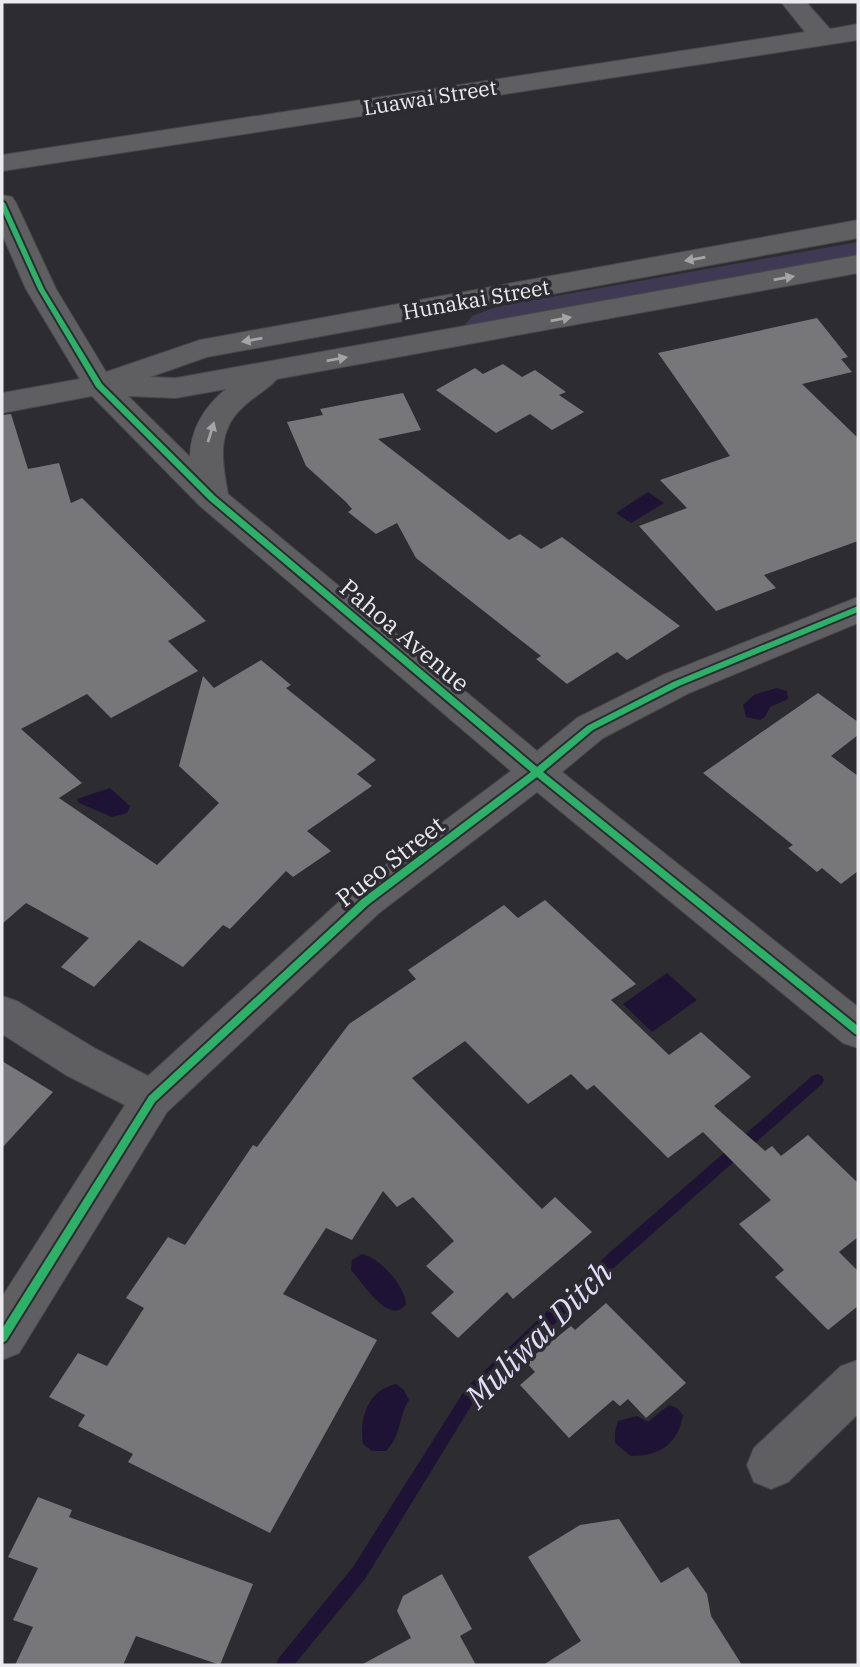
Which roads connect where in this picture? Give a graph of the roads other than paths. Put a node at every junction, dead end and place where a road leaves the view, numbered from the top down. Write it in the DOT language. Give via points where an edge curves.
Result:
graph roads {
  1 [pos="793,2"];
  2 [pos="858,32"];
  3 [pos="823,37"];
  4 [pos="2,163"];
  5 [pos="2,203"];
  6 [pos="858,229"];
  7 [pos="858,264"];
  8 [pos="270,372"];
  9 [pos="99,385"];
  10 [pos="2,403"];
  11 [pos="212,498"];
  12 [pos="858,609"];
  13 [pos="537,772"];
  14 [pos="2,1013"];
  15 [pos="858,1031"];
  16 [pos="152,1099"];
  17 [pos="2,1338"];
  18 [pos="858,1382"];
  19 [pos="771,1465"];
  1 -- 3 [label="street"];
  2 -- 3 [label="street, Luawai Street"];
  3 -- 4 [label="street, Luawai Street"];
  5 -- 9 [label="street, Pahoa Avenue" via="41,289"];
  6 -- 9 [label="street, Hunakai Street, one-way" via="200,349"];
  8 -- 7 [label="street, Hunakai Street, one-way"];
  8 -- 9 [label="street, Hunakai Street" via="176,388"];
  11 -- 8 [label="street, one-way" via="204,462 209,430 227,402"];
  9 -- 10 [label="street, Hunakai Street"];
  9 -- 11 [label="street, Pahoa Avenue"];
  11 -- 13 [label="street, Pahoa Avenue"];
  12 -- 13 [label="street, Pueo Street" via="676,684 590,727"];
  13 -- 15 [label="street, Pahoa Avenue"];
  13 -- 16 [label="street, Pueo Street" via="365,902"];
  14 -- 16 [label="street"];
  16 -- 17 [label="street, Pueo Street"];
  18 -- 19 [label="street"];
}
